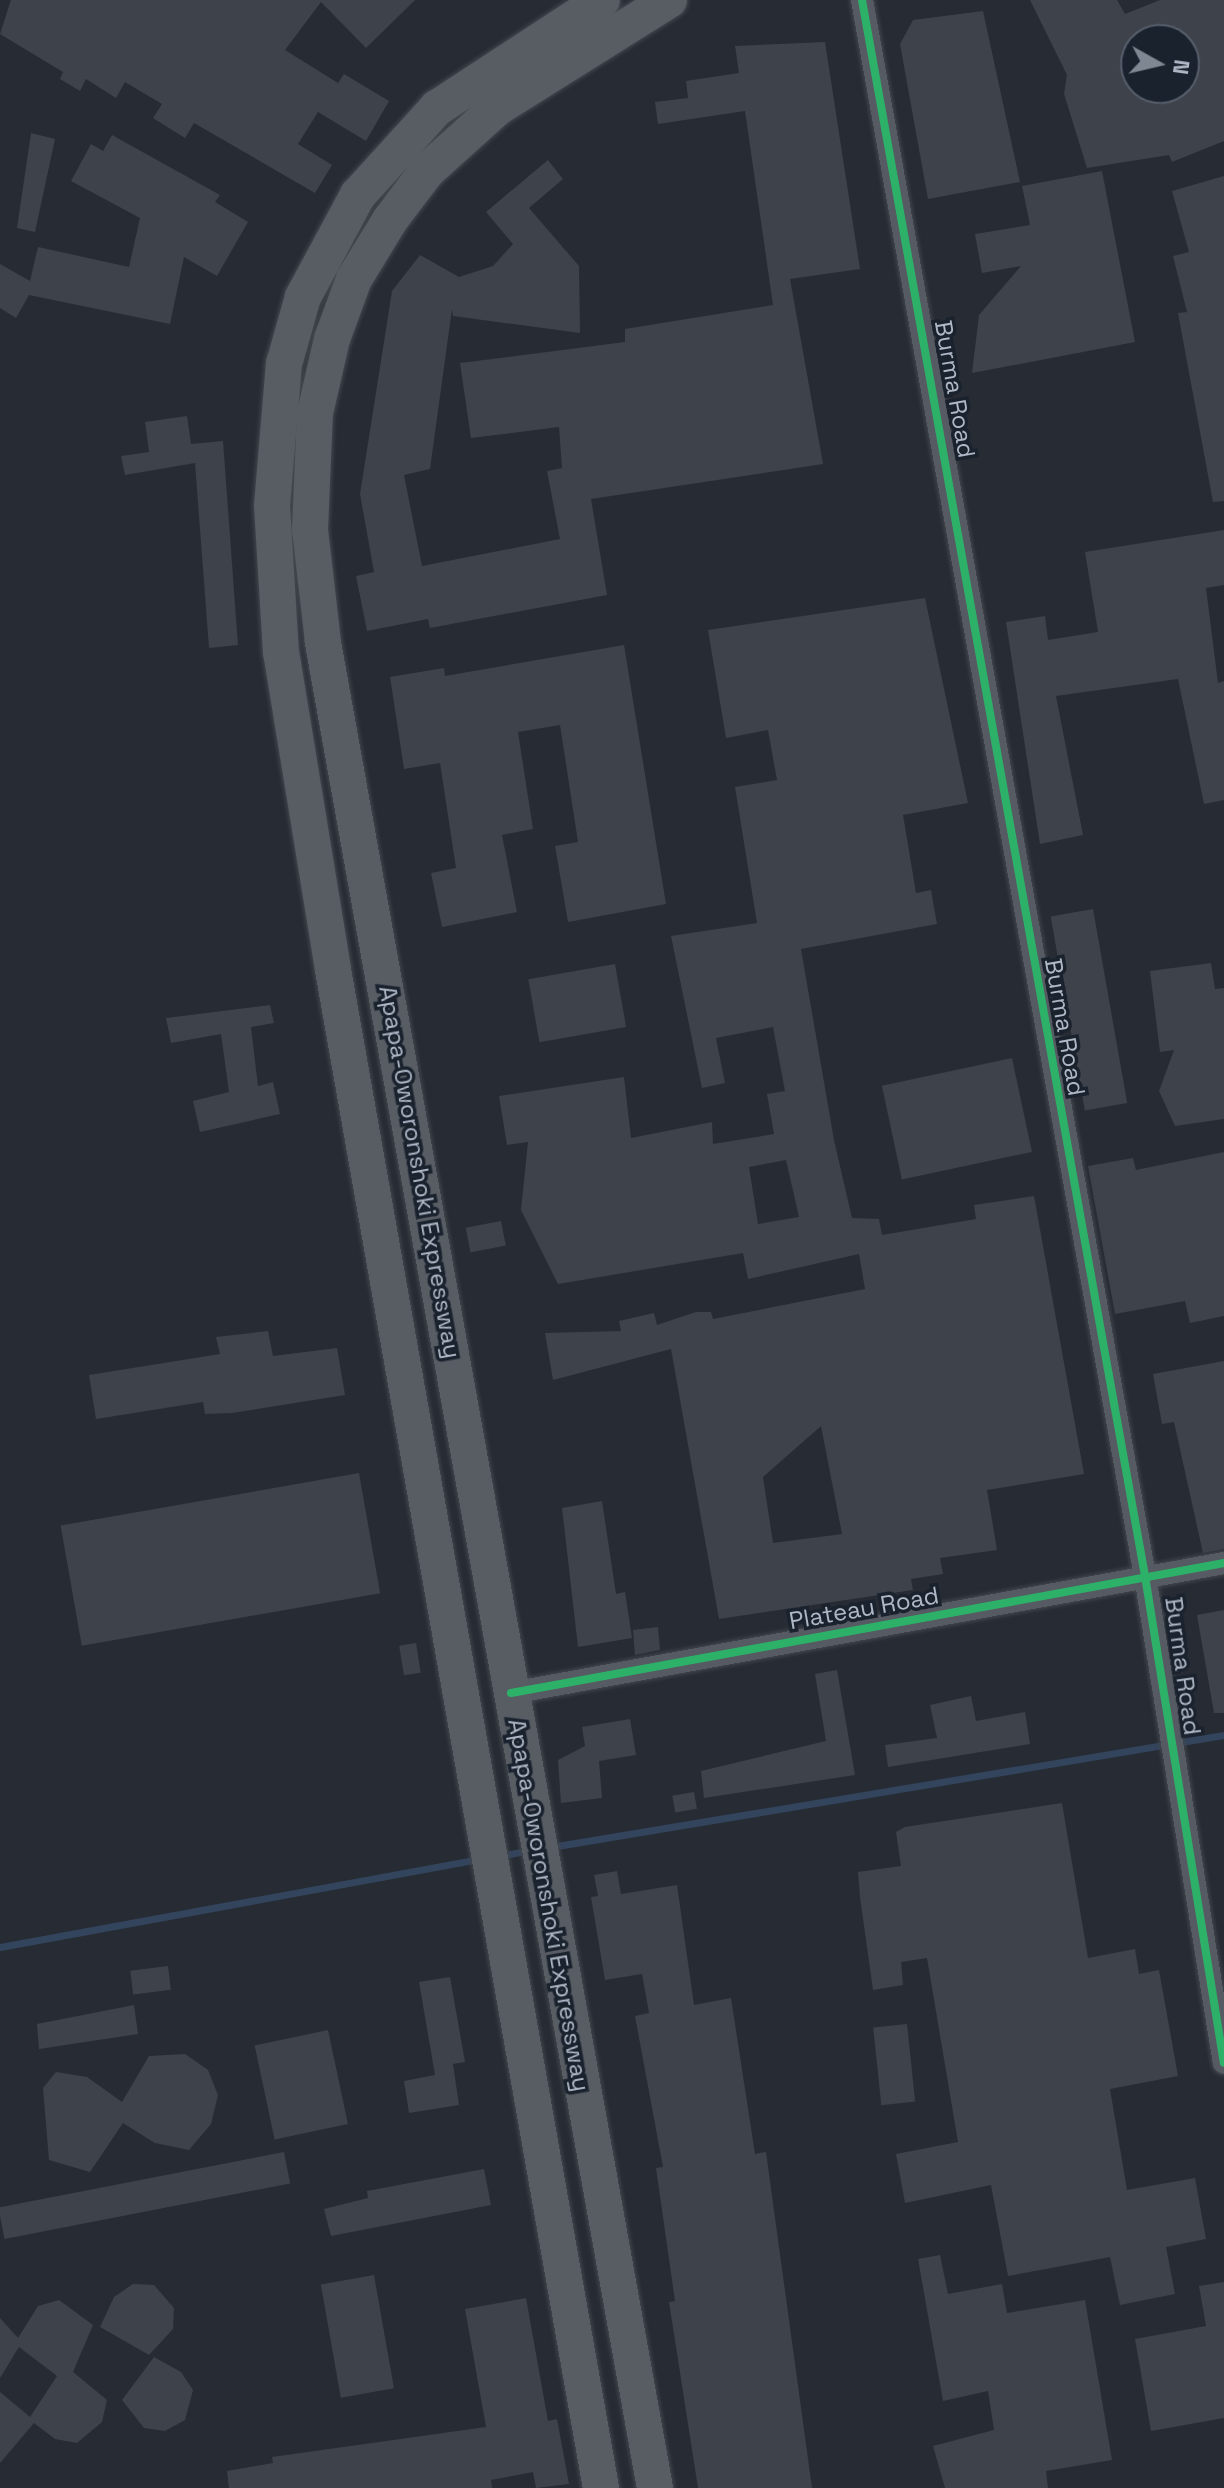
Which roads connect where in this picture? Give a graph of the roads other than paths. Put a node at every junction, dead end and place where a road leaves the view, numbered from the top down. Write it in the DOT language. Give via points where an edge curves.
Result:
graph roads {
  1 [pos="602,0"];
  2 [pos="669,0"];
  3 [pos="862,0"];
  4 [pos="1224,1563"];
  5 [pos="1145,1576"];
  6 [pos="511,1693"];
  7 [pos="1224,2063"];
  8 [pos="601,2488"];
  9 [pos="655,2488"];
  1 -- 8 [label="main road" via="437,108 391,154 337,228 303,297 284,364 272,506 281,653"];
  2 -- 6 [label="main road, Apapa-Oworonshoki Expressway" via="497,108 427,171 354,279 332,339 315,413 310,530 323,642"];
  3 -- 5 [label="street, Burma Road"];
  4 -- 5 [label="street, Plateau Road"];
  5 -- 6 [label="street, Plateau Road"];
  5 -- 7 [label="street, Burma Road" via="1169,1760"];
  6 -- 9 [label="main road, Apapa-Oworonshoki Expressway"];
}
